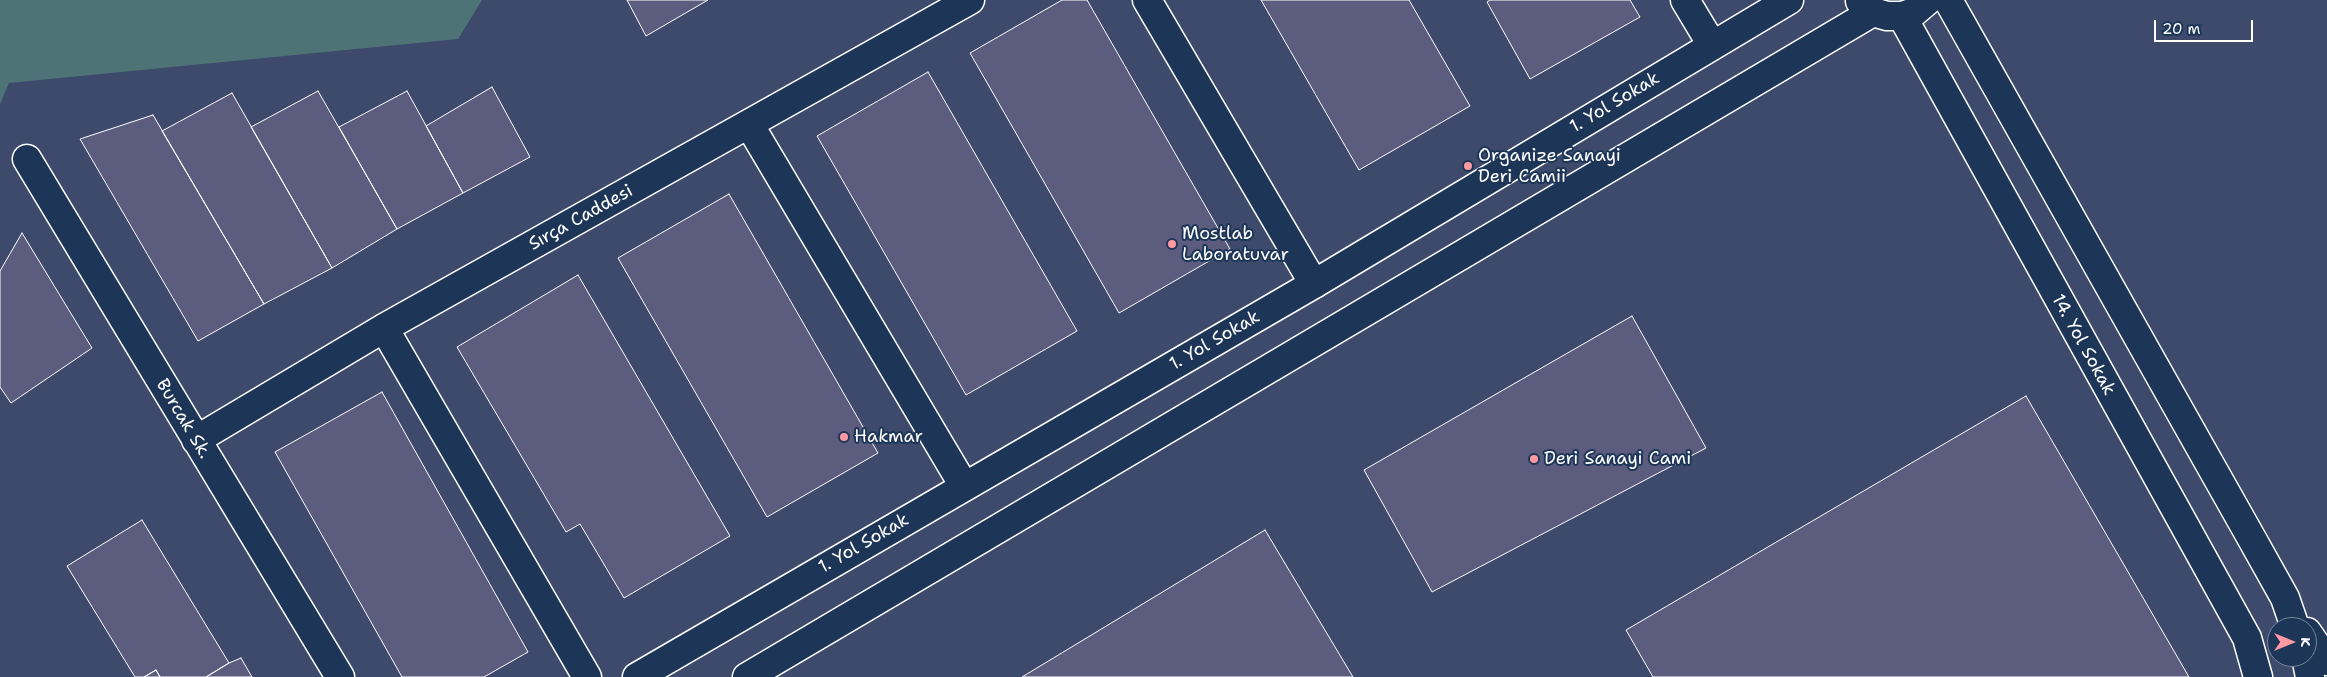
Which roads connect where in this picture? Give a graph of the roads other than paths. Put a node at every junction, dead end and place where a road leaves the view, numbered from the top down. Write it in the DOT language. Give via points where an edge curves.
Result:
graph roads {
  1 [pos="970,0"];
  2 [pos="1147,0"];
  3 [pos="1685,0"];
  4 [pos="1790,0"];
  5 [pos="1928,0"];
  6 [pos="1948,0"];
  7 [pos="1866,6"];
  8 [pos="1902,16"];
  9 [pos="1712,45"];
  10 [pos="750,124"];
  11 [pos="27,159"];
  12 [pos="1314,284"];
  13 [pos="384,328"];
  14 [pos="196,440"];
  15 [pos="964,486"];
  16 [pos="2285,598"];
  17 [pos="2292,617"];
  18 [pos="2297,617"];
  19 [pos="2317,646"];
  20 [pos="2327,661"];
  21 [pos="340,677"];
  22 [pos="587,677"];
  23 [pos="638,677"];
  24 [pos="747,677"];
  25 [pos="2258,677"];
  1 -- 10 [label="street, Sırça Caddesi"];
  2 -- 12 [label="street"];
  3 -- 9 [label="street"];
  4 -- 9 [label="street, 1. Yol Sokak"];
  5 -- 8 [label="street" via="1914,12"];
  6 -- 16 [label="street"];
  7 -- 8 [label="street" via="1887,16"];
  7 -- 24 [label="street"];
  8 -- 25 [label="street, 14. Yol Sokak" via="2247,638"];
  9 -- 12 [label="street, 1. Yol Sokak"];
  10 -- 13 [label="street, Sırça Caddesi"];
  10 -- 15 [label="street"];
  11 -- 14 [label="street, Burcak Sk."];
  12 -- 15 [label="street, 1. Yol Sokak"];
  13 -- 14 [label="street, Sırça Caddesi"];
  13 -- 22 [label="street"];
  14 -- 21 [label="street, Burcak Sk."];
  15 -- 23 [label="street, 1. Yol Sokak"];
  16 -- 17 [label="street"];
  16 -- 18 [label="street"];
  19 -- 20 [label="street"];
}
